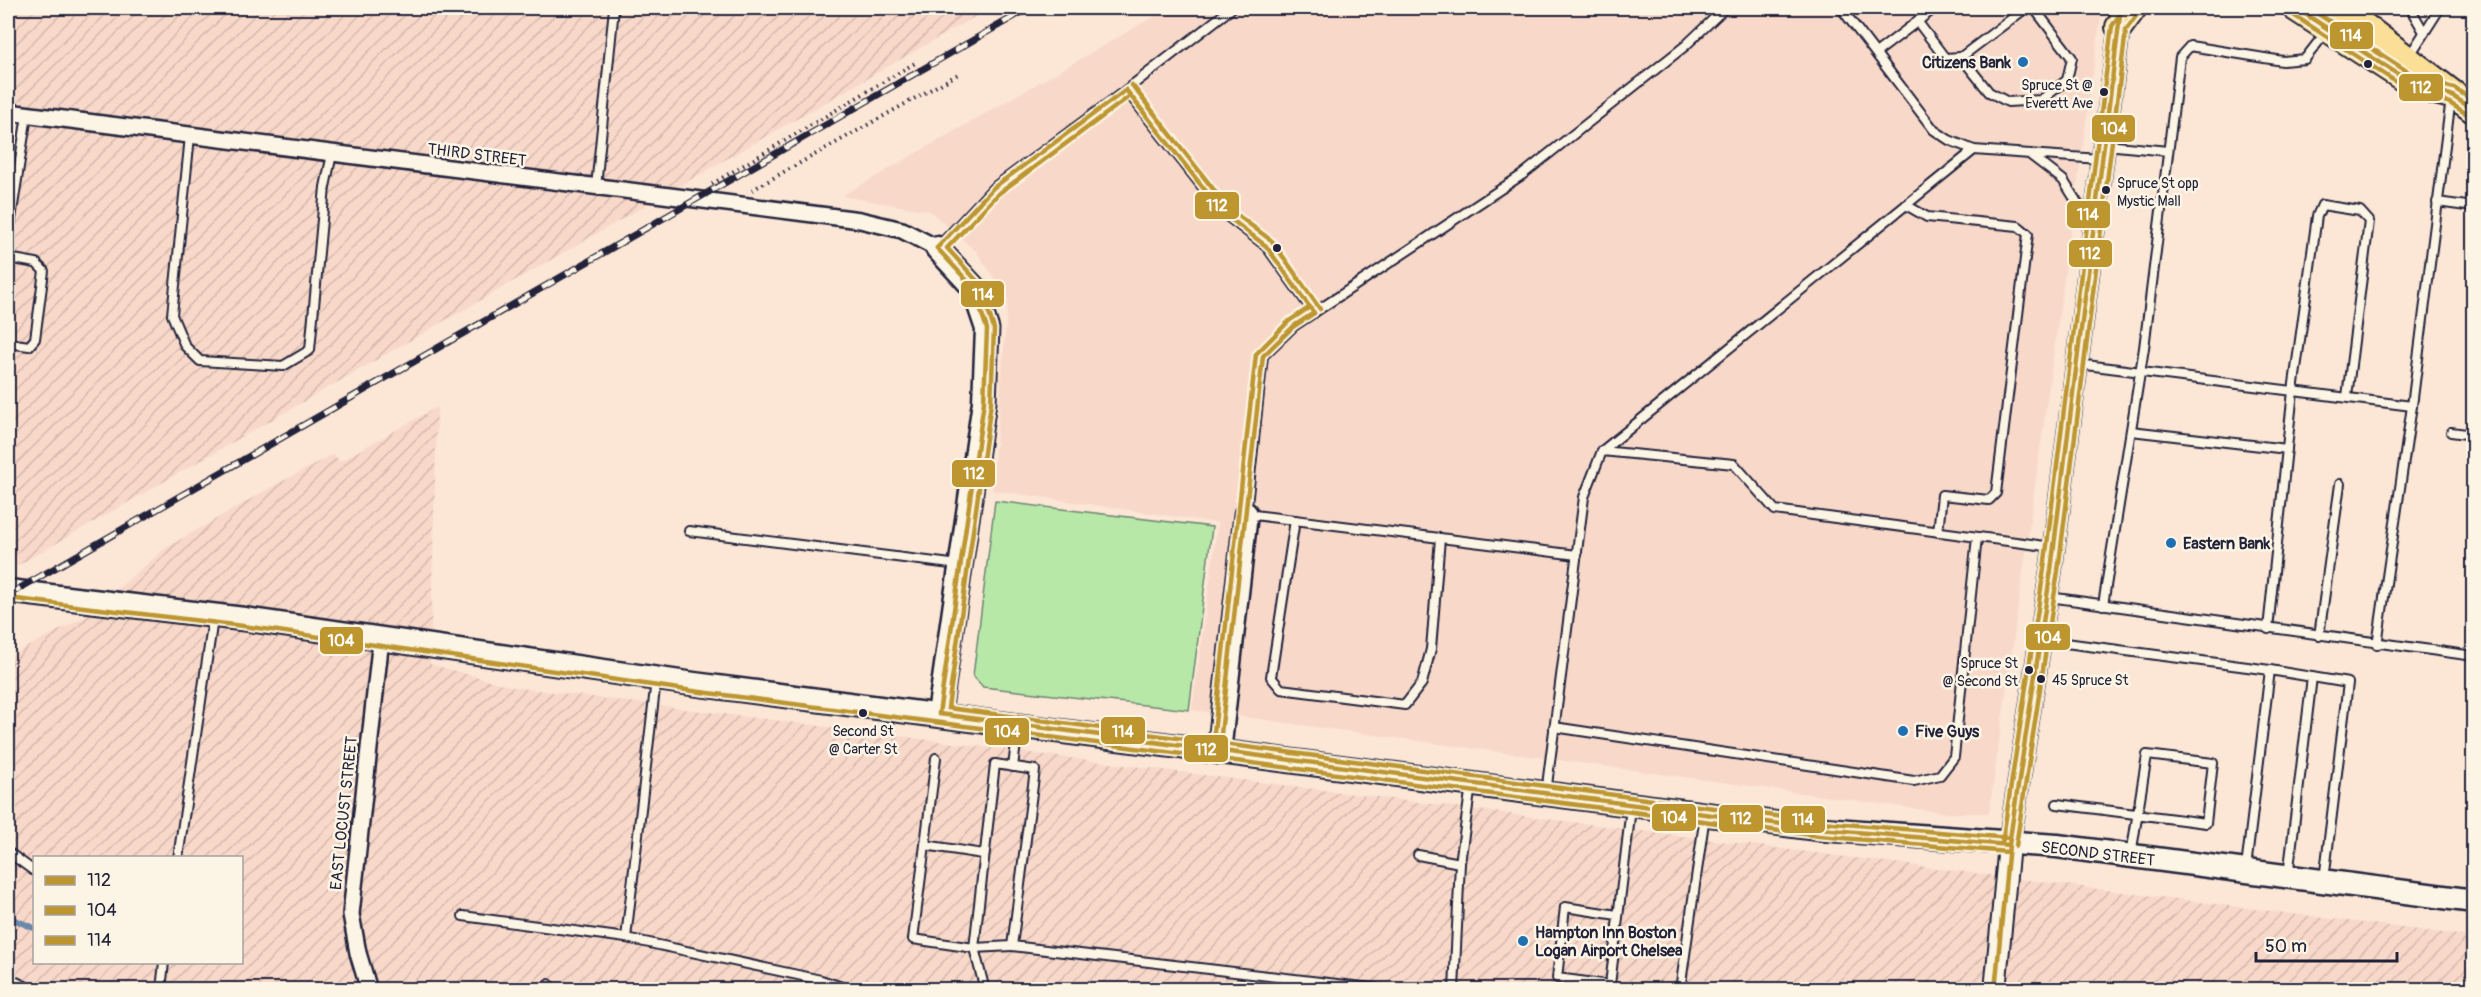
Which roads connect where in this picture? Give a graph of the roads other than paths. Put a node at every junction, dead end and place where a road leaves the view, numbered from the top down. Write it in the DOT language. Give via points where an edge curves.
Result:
graph roads {
  1 [pos="614,8"];
  2 [pos="1232,8"];
  3 [pos="1725,8"];
  4 [pos="1841,8"];
  5 [pos="1935,8"];
  6 [pos="2026,8"];
  7 [pos="2034,8"];
  8 [pos="2296,8"];
  9 [pos="2414,8"];
  10 [pos="2440,8"];
  11 [pos="2124,14"];
  12 [pos="2335,18"];
  13 [pos="1917,21"];
  14 [pos="2424,32"];
  15 [pos="1876,53"];
  16 [pos="1961,57"];
  17 [pos="2402,67"];
  18 [pos="1126,90"];
  19 [pos="2451,95"];
  20 [pos="2474,110"];
  21 [pos="8,112"];
  22 [pos="27,115"];
  23 [pos="190,135"];
  24 [pos="1974,150"];
  25 [pos="2168,151"];
  26 [pos="2105,152"];
  27 [pos="2028,153"];
  28 [pos="332,154"];
  29 [pos="596,187"];
  30 [pos="2437,202"];
  31 [pos="1906,205"];
  32 [pos="2474,207"];
  33 [pos="2095,231"];
  34 [pos="8,238"];
  35 [pos="937,248"];
  36 [pos="8,258"];
  37 [pos="1314,313"];
  38 [pos="8,343"];
  39 [pos="2078,363"];
  40 [pos="2140,371"];
  41 [pos="2293,391"];
  42 [pos="2347,398"];
  43 [pos="2412,406"];
  44 [pos="2131,431"];
  45 [pos="2451,432"];
  46 [pos="2474,435"];
  47 [pos="2287,449"];
  48 [pos="1602,451"];
  49 [pos="2340,484"];
  50 [pos="1246,514"];
  51 [pos="1295,520"];
  52 [pos="689,531"];
  53 [pos="1938,532"];
  54 [pos="1977,537"];
  55 [pos="1440,538"];
  56 [pos="2054,547"];
  57 [pos="1577,555"];
  58 [pos="961,565"];
  59 [pos="8,591"];
  60 [pos="2047,597"];
  61 [pos="2103,605"];
  62 [pos="213,616"];
  63 [pos="2268,629"];
  64 [pos="2319,636"];
  65 [pos="381,638"];
  66 [pos="2041,639"];
  67 [pos="2377,645"];
  68 [pos="2474,657"];
  69 [pos="2270,670"];
  70 [pos="2312,677"];
  71 [pos="656,678"];
  72 [pos="939,714"];
  73 [pos="1018,725"];
  74 [pos="1554,727"];
  75 [pos="1219,752"];
  76 [pos="936,758"];
  77 [pos="1013,767"];
  78 [pos="1472,784"];
  79 [pos="1546,793"];
  80 [pos="1632,804"];
  81 [pos="2057,804"];
  82 [pos="2137,813"];
  83 [pos="1705,814"];
  84 [pos="925,845"];
  85 [pos="2009,845"];
  86 [pos="8,852"];
  87 [pos="983,854"];
  88 [pos="1418,855"];
  89 [pos="178,856"];
  90 [pos="2131,856"];
  91 [pos="1460,863"];
  92 [pos="33,869"];
  93 [pos="2246,872"];
  94 [pos="2288,877"];
  95 [pos="2324,882"];
  96 [pos="2474,901"];
  97 [pos="1617,915"];
  98 [pos="463,916"];
  99 [pos="626,938"];
  100 [pos="1012,946"];
  101 [pos="974,948"];
  102 [pos="164,964"];
  103 [pos="8,978"];
  104 [pos="1609,987"];
  105 [pos="33,990"];
  106 [pos="161,990"];
  107 [pos="369,990"];
  108 [pos="851,990"];
  109 [pos="985,990"];
  110 [pos="1388,990"];
  111 [pos="1454,990"];
  112 [pos="1680,990"];
  113 [pos="1995,990"];
  1 -- 29 [label="lane"];
  2 -- 18 [label="lane"];
  3 -- 37 [label="lane" via="1685,46 1522,176"];
  4 -- 15 [label="lane"];
  5 -- 13 [label="lane"];
  6 -- 16 [label="lane"];
  7 -- 16 [label="lane" via="2072,58 2067,80 2040,100 2008,102 1989,92"];
  8 -- 12 [label="main road"];
  9 -- 14 [label="lane"];
  10 -- 14 [label="lane"];
  11 -- 26 [label="street"];
  12 -- 17 [label="main road"];
  12 -- 25 [label="lane" via="2305,59 2283,61 2190,46 2180,57"];
  13 -- 15 [label="lane"];
  13 -- 16 [label="lane" via="1945,58"];
  14 -- 17 [label="lane"];
  15 -- 24 [label="lane" via="1934,130"];
  17 -- 19 [label="main road" via="2416,86"];
  18 -- 35 [label="lane" via="993,188"];
  18 -- 37 [label="lane" via="1223,213 1266,246"];
  19 -- 20 [label="main road"];
  19 -- 30 [label="lane"];
  21 -- 22 [label="street, THIRD STREET"];
  22 -- 23 [label="street, THIRD STREET"];
  22 -- 34 [label="lane"];
  23 -- 28 [label="street, THIRD STREET"];
  23 -- 28 [label="lane" via="172,315 185,346 200,362 283,366 310,350 325,187"];
  24 -- 27 [label="lane"];
  24 -- 31 [label="lane"];
  25 -- 26 [label="lane"];
  25 -- 40 [label="lane"];
  26 -- 27 [label="lane"];
  26 -- 33 [label="street"];
  27 -- 33 [label="lane" via="2063,180"];
  28 -- 29 [label="street, THIRD STREET"];
  29 -- 35 [label="street, THIRD STREET" via="860,220 902,230"];
  30 -- 32 [label="lane"];
  30 -- 43 [label="lane"];
  31 -- 48 [label="lane"];
  31 -- 53 [label="lane" via="1927,217 2018,226 2028,234 1996,493 1989,500 1942,495"];
  33 -- 39 [label="street"];
  35 -- 58 [label="main road" via="973,287 987,328 984,402"];
  36 -- 38 [label="lane" via="36,262 44,271 35,339 29,346"];
  37 -- 50 [label="lane" via="1263,356"];
  39 -- 40 [label="lane"];
  39 -- 56 [label="street"];
  40 -- 41 [label="lane"];
  40 -- 44 [label="lane"];
  41 -- 42 [label="lane"];
  41 -- 42 [label="lane" via="2317,216 2322,205 2360,211 2369,221"];
  41 -- 47 [label="lane"];
  42 -- 43 [label="lane"];
  43 -- 67 [label="lane"];
  44 -- 47 [label="lane"];
  44 -- 61 [label="lane"];
  45 -- 46 [label="lane"];
  47 -- 63 [label="lane"];
  48 -- 53 [label="lane" via="1734,464 1775,510"];
  48 -- 57 [label="lane" via="1584,497"];
  49 -- 64 [label="lane"];
  50 -- 51 [label="lane"];
  50 -- 75 [label="main road"];
  51 -- 55 [label="lane"];
  51 -- 55 [label="lane" via="1271,677 1281,689 1405,705 1422,683 1431,649"];
  52 -- 58 [label="lane"];
  53 -- 54 [label="lane"];
  54 -- 56 [label="lane"];
  54 -- 74 [label="lane" via="1954,756 1940,774 1914,781"];
  55 -- 57 [label="lane"];
  56 -- 60 [label="street"];
  57 -- 74 [label="lane"];
  58 -- 72 [label="main road"];
  59 -- 62 [label="main road, SECOND STREET"];
  60 -- 61 [label="lane"];
  60 -- 66 [label="street"];
  61 -- 63 [label="lane"];
  62 -- 65 [label="main road, SECOND STREET"];
  62 -- 89 [label="lane"];
  63 -- 64 [label="lane"];
  64 -- 67 [label="lane"];
  65 -- 71 [label="main road, SECOND STREET"];
  65 -- 107 [label="street, EAST LOCUST STREET" via="351,914"];
  66 -- 69 [label="lane"];
  66 -- 85 [label="street"];
  67 -- 68 [label="lane"];
  69 -- 70 [label="lane"];
  69 -- 93 [label="lane"];
  70 -- 94 [label="lane"];
  70 -- 95 [label="lane" via="2348,683"];
  71 -- 72 [label="main road, SECOND STREET"];
  71 -- 99 [label="lane"];
  72 -- 73 [label="main road, SECOND STREET"];
  73 -- 75 [label="main road, SECOND STREET"];
  73 -- 77 [label="lane"];
  74 -- 79 [label="lane"];
  75 -- 78 [label="main road, SECOND STREET"];
  76 -- 84 [label="lane"];
  77 -- 87 [label="lane" via="995,764"];
  77 -- 100 [label="lane" via="1035,770"];
  78 -- 79 [label="main road, SECOND STREET"];
  78 -- 91 [label="lane"];
  79 -- 80 [label="main road, SECOND STREET"];
  80 -- 83 [label="main road, SECOND STREET"];
  80 -- 97 [label="lane"];
  81 -- 82 [label="lane"];
  82 -- 82 [label="lane" via="2146,755 2213,763 2206,823"];
  82 -- 90 [label="lane"];
  83 -- 85 [label="main road, SECOND STREET" via="1820,829"];
  83 -- 112 [label="lane"];
  84 -- 87 [label="lane"];
  84 -- 101 [label="lane" via="913,939"];
  85 -- 90 [label="main road, SECOND STREET" via="2057,846"];
  85 -- 113 [label="street"];
  86 -- 92 [label="lane"];
  87 -- 101 [label="lane"];
  88 -- 91 [label="lane"];
  90 -- 93 [label="main road, SECOND STREET"];
  91 -- 111 [label="lane"];
  93 -- 94 [label="main road, SECOND STREET"];
  94 -- 95 [label="main road, SECOND STREET"];
  95 -- 96 [label="main road, SECOND STREET"];
  97 -- 104 [label="lane"];
  97 -- 104 [label="lane" via="1565,907 1557,978"];
  98 -- 99 [label="lane"];
  99 -- 108 [label="lane"];
  100 -- 101 [label="lane"];
  100 -- 110 [label="lane"];
  101 -- 109 [label="lane"];
  102 -- 106 [label="lane"];
  103 -- 105 [label="lane"];
}
